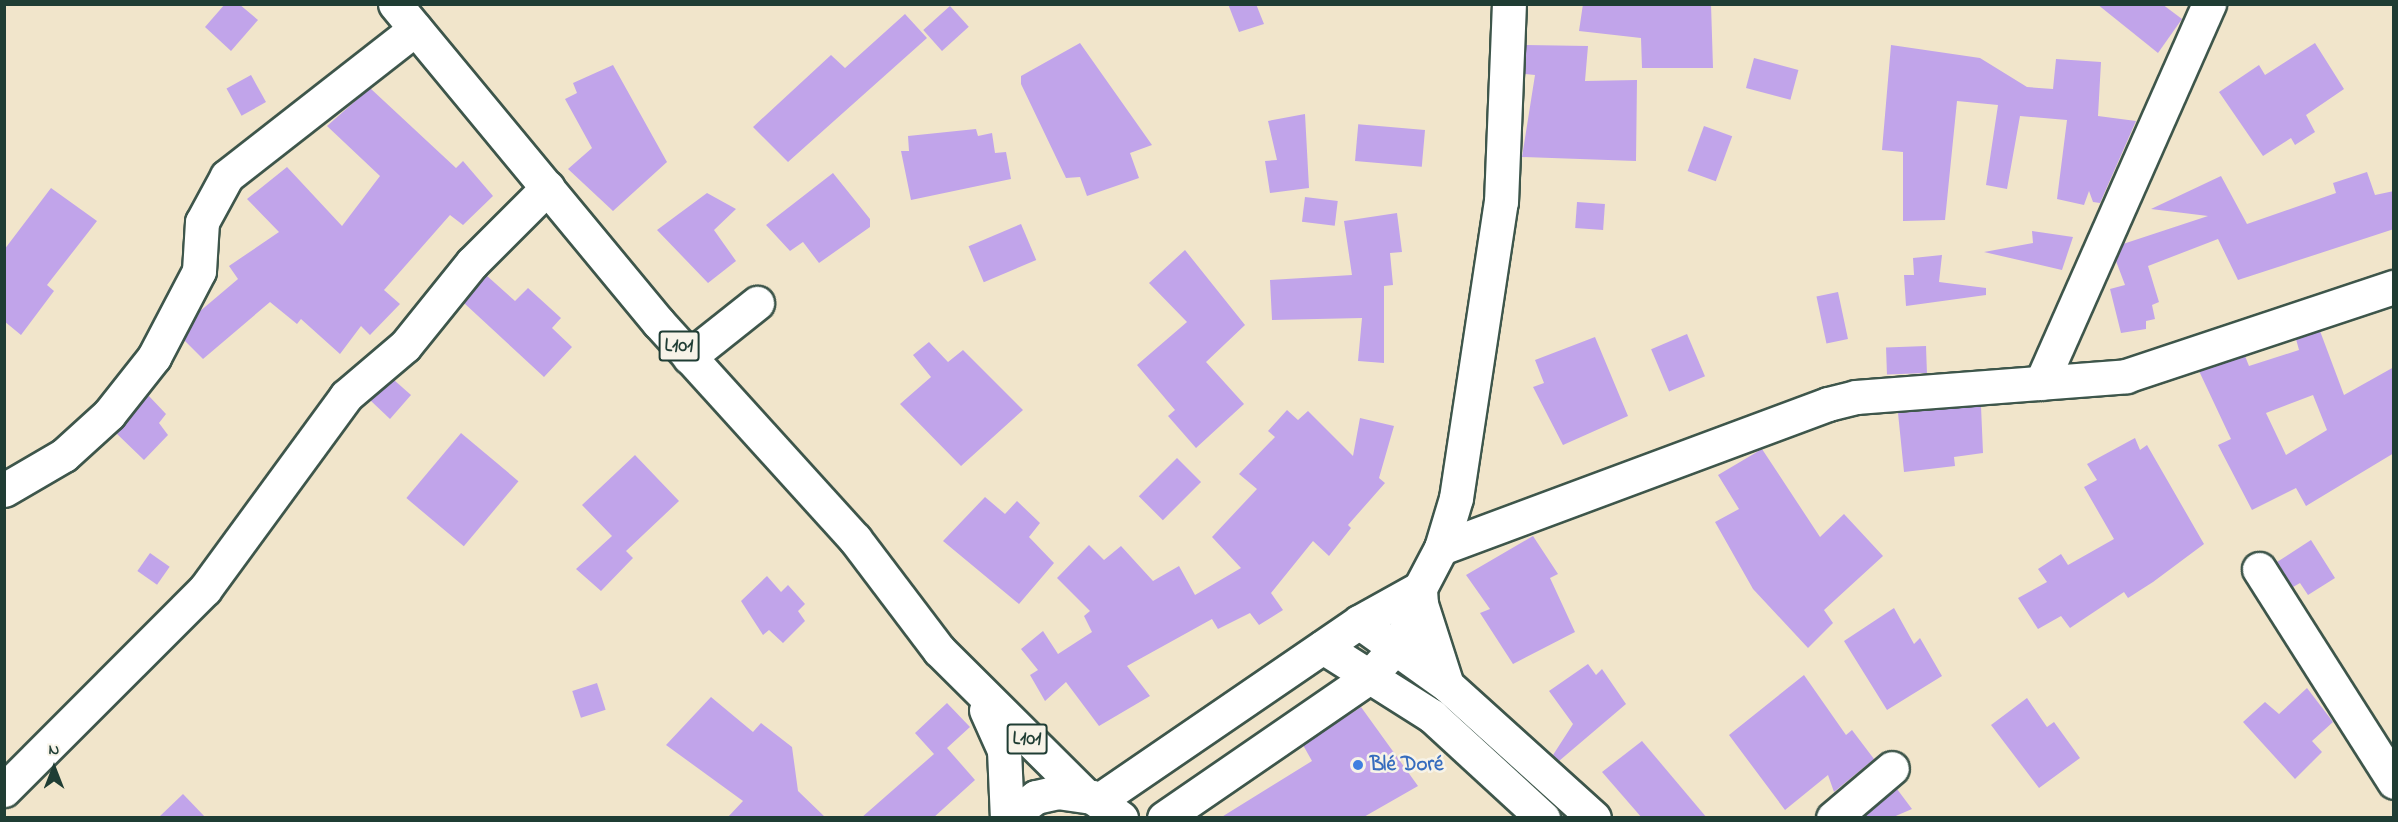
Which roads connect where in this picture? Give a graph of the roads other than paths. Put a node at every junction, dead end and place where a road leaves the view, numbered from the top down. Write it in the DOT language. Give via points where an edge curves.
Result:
graph roads {
  1 [pos="1509,4"];
  2 [pos="2209,4"];
  3 [pos="405,17"];
  4 [pos="548,187"];
  5 [pos="2394,287"];
  6 [pos="757,303"];
  7 [pos="689,357"];
  8 [pos="2041,383"];
  9 [pos="4,490"];
  10 [pos="1441,548"];
  11 [pos="2259,569"];
  12 [pos="1421,596"];
  13 [pos="1359,622"];
  14 [pos="1323,647"];
  15 [pos="1394,649"];
  16 [pos="1368,678"];
  17 [pos="969,683"];
  18 [pos="1447,685"];
  19 [pos="1892,768"];
  20 [pos="2394,782"];
  21 [pos="4,790"];
  22 [pos="1102,804"];
  23 [pos="1008,818"];
  24 [pos="1164,818"];
  25 [pos="1543,818"];
  26 [pos="1594,818"];
  27 [pos="1833,818"];
  1 -- 10 [label="street" via="1500,212 1456,498"];
  2 -- 8 [label="street"];
  3 -- 4 [label="street, L101"];
  3 -- 9 [label="street" via="227,176 202,222 198,271 154,357 109,414 64,455"];
  4 -- 7 [label="street, L101"];
  4 -- 21 [label="street" via="472,263 405,346 346,396 206,589"];
  5 -- 8 [label="street" via="2149,369"];
  6 -- 7 [label="street"];
  7 -- 17 [label="street, L101" via="855,539"];
  8 -- 10 [label="street" via="1856,397 1828,404"];
  10 -- 12 [label="street"];
  11 -- 20 [label="street"];
  12 -- 13 [label="street"];
  12 -- 15 [label="street"];
  12 -- 18 [label="street"];
  13 -- 14 [label="street"];
  13 -- 15 [label="street"];
  14 -- 16 [label="street"];
  14 -- 22 [label="street"];
  15 -- 16 [label="street"];
  15 -- 18 [label="street"];
  16 -- 24 [label="street"];
  16 -- 25 [label="street" via="1432,716"];
  17 -- 22 [label="street, L101"];
  17 -- 23 [label="street, L101" via="1004,750"];
  18 -- 26 [label="street"];
  19 -- 27 [label="street"];
  22 -- 23 [label="street" via="1036,797"];
}
